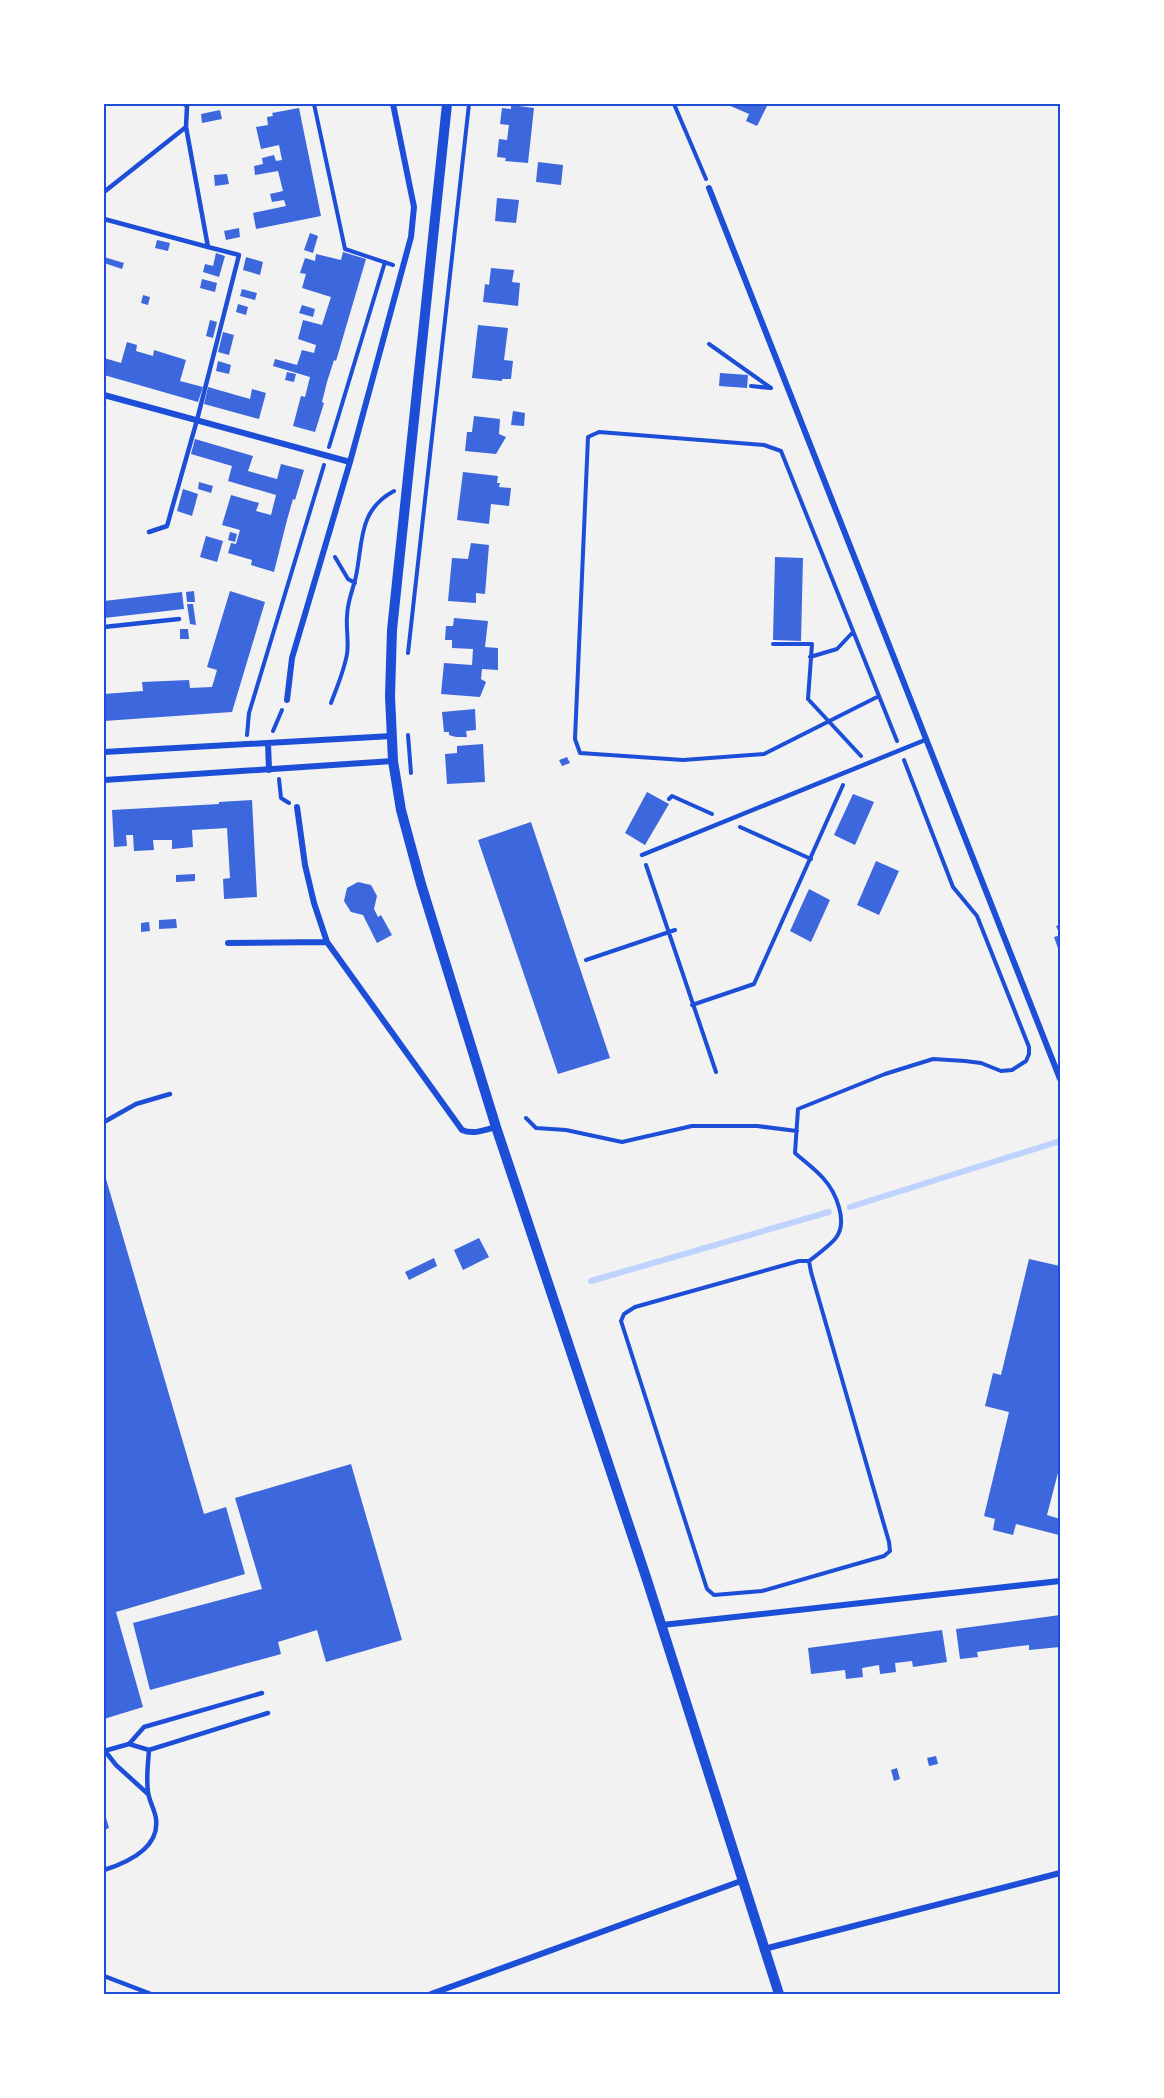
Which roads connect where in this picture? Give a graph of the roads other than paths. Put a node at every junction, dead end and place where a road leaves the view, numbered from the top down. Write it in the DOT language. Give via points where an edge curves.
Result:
graph roads {
  1 [pos="184,104"];
  2 [pos="393,104"];
  3 [pos="447,104"];
  4 [pos="186,127"];
  5 [pos="709,188"];
  6 [pos="104,192"];
  7 [pos="104,219"];
  8 [pos="208,248"];
  9 [pos="104,395"];
  10 [pos="197,420"];
  11 [pos="350,462"];
  12 [pos="148,532"];
  13 [pos="179,619"];
  14 [pos="104,627"];
  15 [pos="287,700"];
  16 [pos="392,736"];
  17 [pos="926,740"];
  18 [pos="268,742"];
  19 [pos="104,752"];
  20 [pos="393,761"];
  21 [pos="269,770"];
  22 [pos="104,780"];
  23 [pos="297,807"];
  24 [pos="642,855"];
  25 [pos="327,942"];
  26 [pos="228,943"];
  27 [pos="1060,1079"];
  28 [pos="170,1094"];
  29 [pos="104,1122"];
  30 [pos="496,1127"];
  31 [pos="1060,1581"];
  32 [pos="662,1626"];
  33 [pos="262,1694"];
  34 [pos="268,1713"];
  35 [pos="129,1744"];
  36 [pos="149,1750"];
  37 [pos="104,1751"];
  38 [pos="148,1794"];
  39 [pos="104,1870"];
  40 [pos="1060,1873"];
  41 [pos="741,1881"];
  42 [pos="764,1949"];
  43 [pos="104,1976"];
  44 [pos="151,1995"];
  45 [pos="431,1995"];
  46 [pos="779,1995"];
  1 -- 4 [label="lane"];
  2 -- 11 [label="street" via="414,207 411,237"];
  3 -- 16 [label="street" via="392,630"];
  4 -- 6 [label="lane"];
  4 -- 8 [label="lane"];
  5 -- 17 [label="street"];
  7 -- 8 [label="lane"];
  8 -- 10 [label="lane" via="239,255"];
  9 -- 10 [label="street"];
  10 -- 11 [label="street"];
  10 -- 12 [label="lane" via="167,525"];
  11 -- 15 [label="street" via="292,657"];
  13 -- 14 [label="lane"];
  16 -- 18 [label="street"];
  16 -- 20 [label="street"];
  17 -- 24 [label="lane"];
  17 -- 27 [label="street"];
  18 -- 19 [label="street"];
  18 -- 21 [label="street"];
  20 -- 21 [label="street"];
  20 -- 30 [label="street" via="414,861"];
  21 -- 22 [label="street"];
  23 -- 25 [label="street" via="310,884"];
  25 -- 26 [label="street"];
  25 -- 30 [label="street" via="462,1130 468,1133"];
  28 -- 29 [label="lane" via="136,1104"];
  30 -- 32 [label="street"];
  31 -- 32 [label="street"];
  32 -- 41 [label="street"];
  33 -- 35 [label="lane" via="144,1726"];
  34 -- 36 [label="lane"];
  35 -- 36 [label="lane"];
  35 -- 37 [label="lane"];
  36 -- 38 [label="lane"];
  37 -- 38 [label="lane"];
  38 -- 39 [label="lane" via="157,1820 153,1836 133,1859"];
  40 -- 42 [label="street"];
  41 -- 42 [label="street"];
  41 -- 45 [label="street"];
  42 -- 46 [label="street"];
  43 -- 44 [label="lane"];
}
